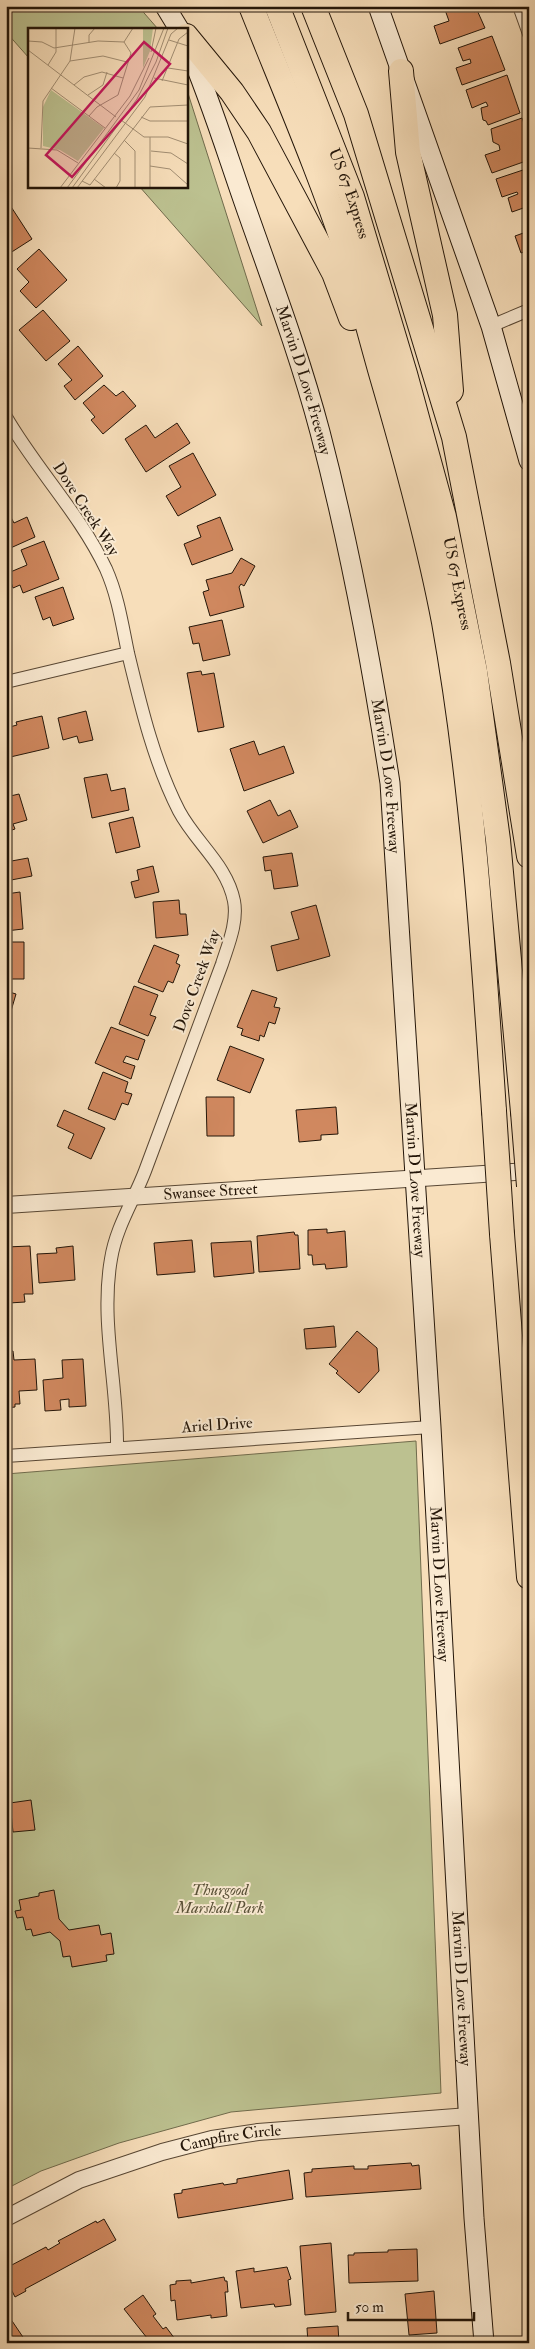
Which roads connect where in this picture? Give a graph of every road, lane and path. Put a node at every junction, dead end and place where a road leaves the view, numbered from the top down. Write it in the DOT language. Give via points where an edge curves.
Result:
graph roads {
  1 [pos="251,6"];
  2 [pos="277,6"];
  3 [pos="313,6"];
  4 [pos="378,6"];
  5 [pos="519,6"];
  6 [pos="529,34"];
  7 [pos="188,39"];
  8 [pos="188,49"];
  9 [pos="401,71"];
  10 [pos="529,310"];
  11 [pos="491,326"];
  12 [pos="6,417"];
  13 [pos="454,437"];
  14 [pos="529,461"];
  15 [pos="410,470"];
  16 [pos="128,652"];
  17 [pos="6,682"];
  18 [pos="529,856"];
  19 [pos="529,1171"];
  20 [pos="415,1178"];
  21 [pos="529,1186"];
  22 [pos="133,1198"];
  23 [pos="6,1205"];
  24 [pos="431,1427"];
  25 [pos="117,1448"];
  26 [pos="6,1456"];
  27 [pos="529,1578"];
  28 [pos="469,2116"];
  29 [pos="6,2218"];
  30 [pos="484,2343"];
  1 -- 15 [label="highway" via="348,257"];
  2 -- 21 [label="highway, US 67 Express, bridge" via="352,197 444,517 475,671 495,821"];
  3 -- 13 [label="highway" via="356,114"];
  4 -- 9 [label="main road"];
  5 -- 6 [label="street"];
  7 -- 15 [label="highway" via="232,92 259,132 334,273"];
  8 -- 20 [label="main road, Marvin D Love Freeway" via="278,300 320,431 360,606 390,784"];
  9 -- 11 [label="main road"];
  9 -- 13 [label="highway" via="408,152 445,316"];
  10 -- 11 [label="street"];
  11 -- 14 [label="main road"];
  12 -- 16 [label="street, Dove Creek Way" via="95,548 118,600"];
  13 -- 18 [label="highway" via="499,672"];
  15 -- 27 [label="highway, bridge" via="444,622 477,872"];
  16 -- 17 [label="street"];
  16 -- 22 [label="street, Dove Creek Way" via="164,780 181,814 224,875 235,902 233,928 222,964"];
  19 -- 20 [label="street, Swansee Street"];
  20 -- 22 [label="street, Swansee Street"];
  20 -- 24 [label="main road, Marvin D Love Freeway"];
  22 -- 23 [label="street, Swansee Street"];
  22 -- 25 [label="street, Dove Creek Way" via="121,1224 108,1283"];
  24 -- 25 [label="street, Ariel Drive"];
  24 -- 28 [label="main road, Marvin D Love Freeway"];
  25 -- 26 [label="street, Ariel Drive"];
  28 -- 29 [label="street, Campfire Circle" via="258,2132 212,2140 162,2152 79,2180"];
  28 -- 30 [label="main road, Marvin D Love Freeway"];
}
